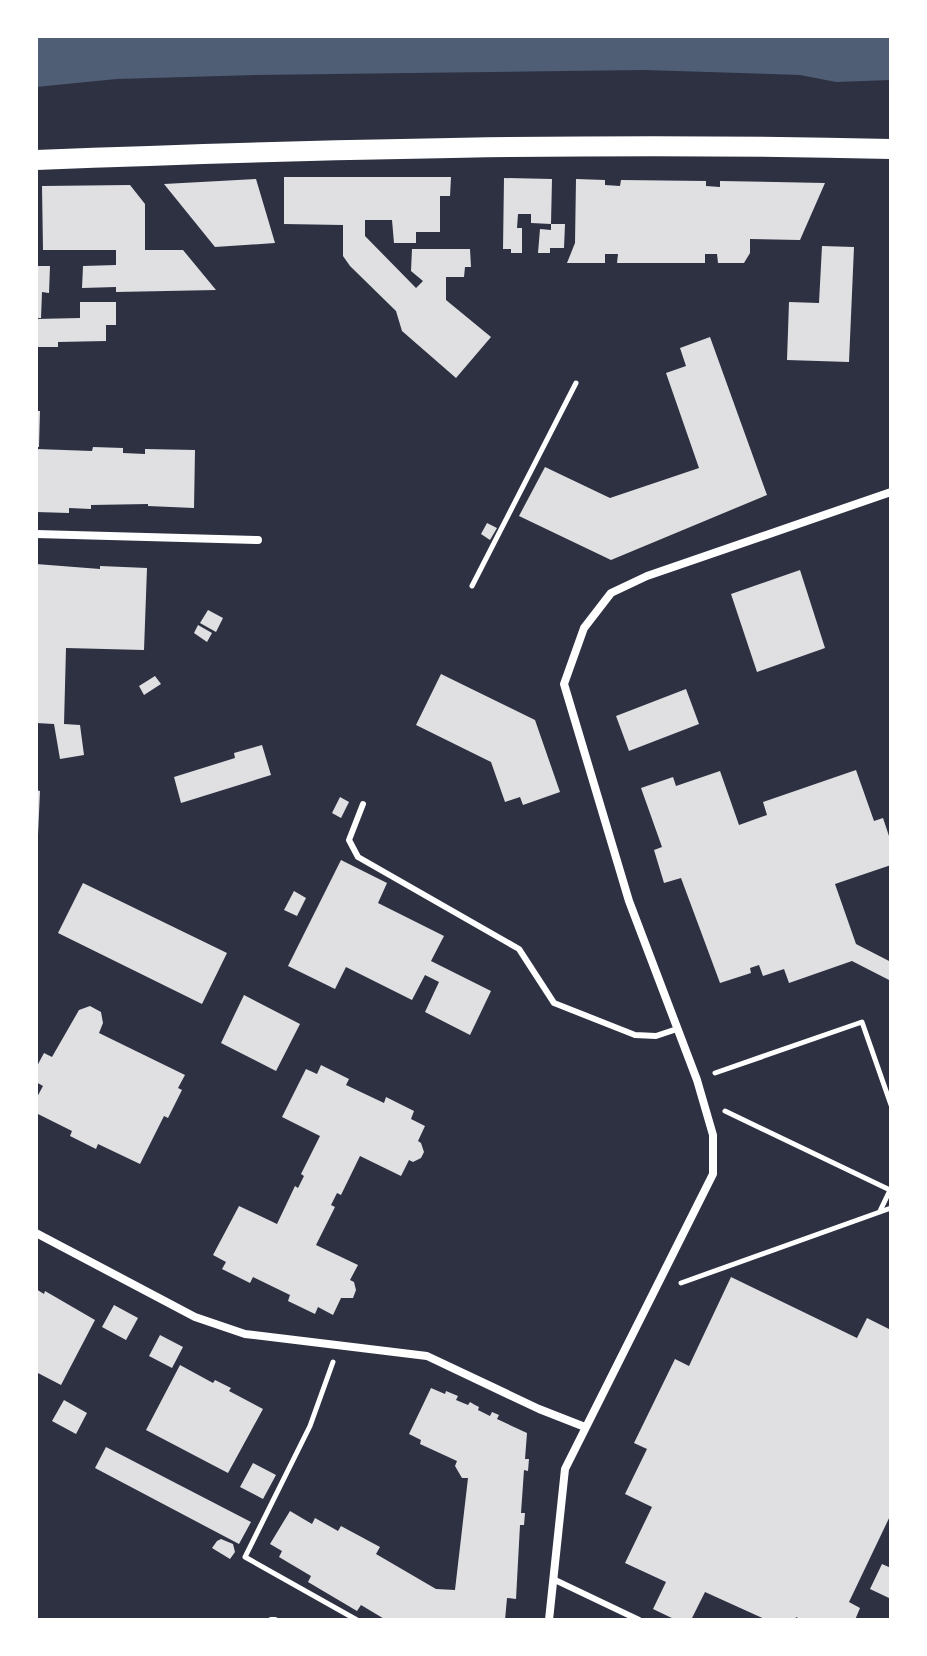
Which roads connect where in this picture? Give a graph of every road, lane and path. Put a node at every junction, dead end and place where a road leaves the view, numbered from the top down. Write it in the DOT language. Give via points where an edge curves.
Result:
graph roads {
  1 [pos="891,149"];
  2 [pos="36,160"];
  3 [pos="576,383"];
  4 [pos="891,492"];
  5 [pos="36,534"];
  6 [pos="258,540"];
  7 [pos="472,586"];
  8 [pos="363,804"];
  9 [pos="677,1029"];
  10 [pos="715,1073"];
  11 [pos="702,1100"];
  12 [pos="891,1105"];
  13 [pos="890,1189"];
  14 [pos="891,1208"];
  15 [pos="880,1211"];
  16 [pos="36,1233"];
  17 [pos="676,1285"];
  18 [pos="339,1346"];
  19 [pos="585,1427"];
  20 [pos="555,1580"];
  21 [pos="357,1620"];
  22 [pos="549,1620"];
  23 [pos="639,1620"];
  1 -- 2 [label="main road" via="705,144"];
  3 -- 7 [label="path"];
  4 -- 9 [label="street" via="647,576 611,593 584,628 564,684 629,901"];
  5 -- 6 [label="street"];
  8 -- 9 [label="lane" via="349,840 358,857 519,949 554,1003 635,1035"];
  9 -- 11 [label="street"];
  10 -- 12 [label="path" via="862,1022"];
  11 -- 13 [label="path"];
  11 -- 19 [label="street" via="713,1135 713,1174"];
  13 -- 15 [label="path"];
  14 -- 15 [label="path"];
  15 -- 17 [label="path"];
  16 -- 18 [label="street" via="195,1317 245,1334"];
  18 -- 19 [label="street" via="427,1356"];
  18 -- 21 [label="path" via="310,1426 245,1557"];
  19 -- 20 [label="street" via="565,1469"];
  20 -- 22 [label="street"];
  20 -- 23 [label="lane"];
}
